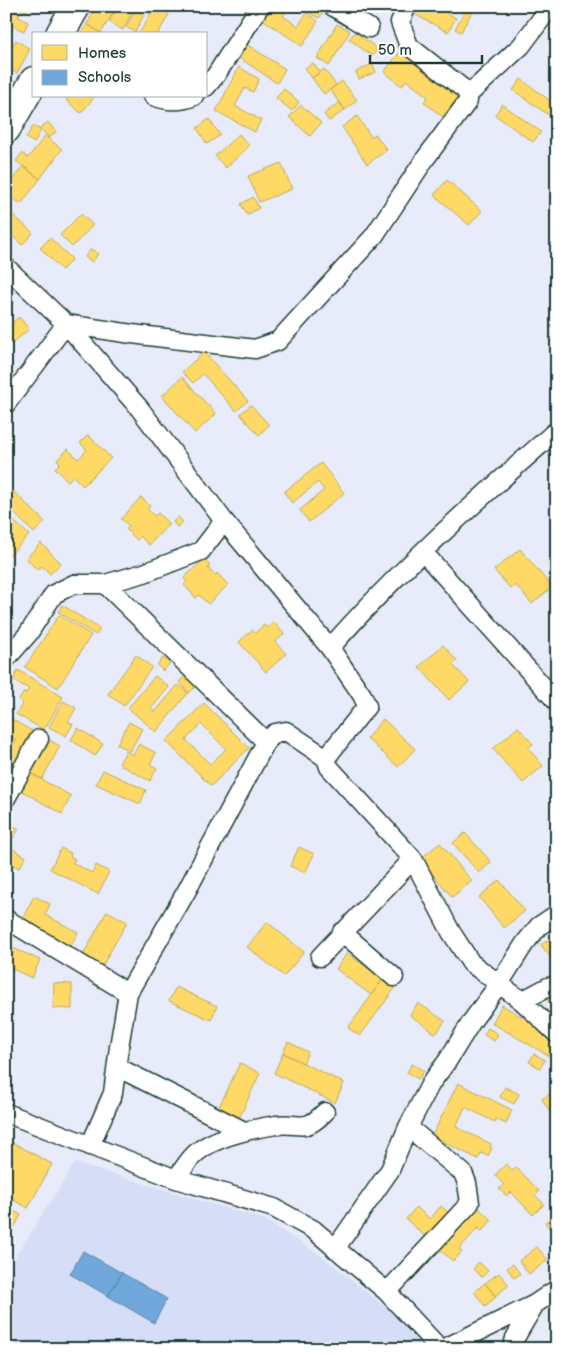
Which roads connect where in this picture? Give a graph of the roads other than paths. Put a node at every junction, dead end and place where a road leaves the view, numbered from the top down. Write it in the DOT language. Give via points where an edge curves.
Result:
graph roads {
  1 [pos="76,6"];
  2 [pos="260,6"];
  3 [pos="333,6"];
  4 [pos="407,6"];
  5 [pos="548,10"];
  6 [pos="369,28"];
  7 [pos="61,32"];
  8 [pos="32,84"];
  9 [pos="208,85"];
  10 [pos="468,95"];
  11 [pos="158,98"];
  12 [pos="190,98"];
  13 [pos="6,129"];
  14 [pos="6,267"];
  15 [pos="66,324"];
  16 [pos="6,404"];
  17 [pos="557,430"];
  18 [pos="224,521"];
  19 [pos="423,552"];
  20 [pos="105,584"];
  21 [pos="330,648"];
  22 [pos="6,659"];
  23 [pos="557,702"];
  24 [pos="39,739"];
  25 [pos="266,742"];
  26 [pos="326,758"];
  27 [pos="6,798"];
  28 [pos="412,859"];
  29 [pos="557,914"];
  30 [pos="6,919"];
  31 [pos="342,932"];
  32 [pos="320,957"];
  33 [pos="394,977"];
  34 [pos="499,984"];
  35 [pos="557,986"];
  36 [pos="128,993"];
  37 [pos="522,1001"];
  38 [pos="557,1034"];
  39 [pos="117,1067"];
  40 [pos="325,1112"];
  41 [pos="6,1113"];
  42 [pos="408,1127"];
  43 [pos="244,1132"];
  44 [pos="90,1146"];
  45 [pos="176,1179"];
  46 [pos="335,1249"];
  47 [pos="557,1289"];
  48 [pos="387,1292"];
  49 [pos="535,1304"];
  50 [pos="441,1349"];
  51 [pos="512,1349"];
  1 -- 7 [label="highway"];
  2 -- 9 [label="street"];
  3 -- 6 [label="street"];
  4 -- 10 [label="street" via="400,22 408,46"];
  5 -- 10 [label="street" via="521,46"];
  8 -- 13 [label="highway"];
  10 -- 15 [label="street" via="468,101 374,236 278,341 254,349"];
  11 -- 12 [label="street"];
  14 -- 15 [label="street"];
  15 -- 16 [label="street"];
  15 -- 18 [label="street" via="140,408"];
  17 -- 19 [label="street"];
  18 -- 20 [label="street" via="201,551"];
  18 -- 21 [label="street"];
  19 -- 21 [label="street" via="367,606"];
  19 -- 23 [label="street"];
  20 -- 22 [label="street" via="74,584 54,594 28,634"];
  20 -- 25 [label="street"];
  21 -- 26 [label="street" via="367,706"];
  24 -- 27 [label="street"];
  25 -- 26 [label="street" via="275,733 286,731"];
  25 -- 36 [label="street"];
  26 -- 28 [label="street" via="340,781"];
  28 -- 31 [label="street"];
  28 -- 34 [label="street" via="471,962"];
  29 -- 34 [label="street" via="534,932"];
  30 -- 36 [label="street"];
  31 -- 32 [label="street"];
  31 -- 33 [label="street"];
  34 -- 37 [label="street"];
  34 -- 42 [label="street" via="431,1083"];
  35 -- 37 [label="street" via="548,987"];
  36 -- 39 [label="street"];
  37 -- 38 [label="street"];
  39 -- 43 [label="street"];
  39 -- 44 [label="street" via="113,1094"];
  40 -- 43 [label="street" via="307,1126 279,1125"];
  41 -- 44 [label="street"];
  42 -- 46 [label="street" via="390,1170"];
  42 -- 48 [label="street" via="463,1173 470,1203"];
  43 -- 45 [label="street" via="204,1147"];
  44 -- 45 [label="street"];
  45 -- 46 [label="street" via="274,1208 314,1230"];
  46 -- 48 [label="street"];
  47 -- 49 [label="street"];
  48 -- 50 [label="street"];
  49 -- 50 [label="street"];
  49 -- 51 [label="street"];
}
